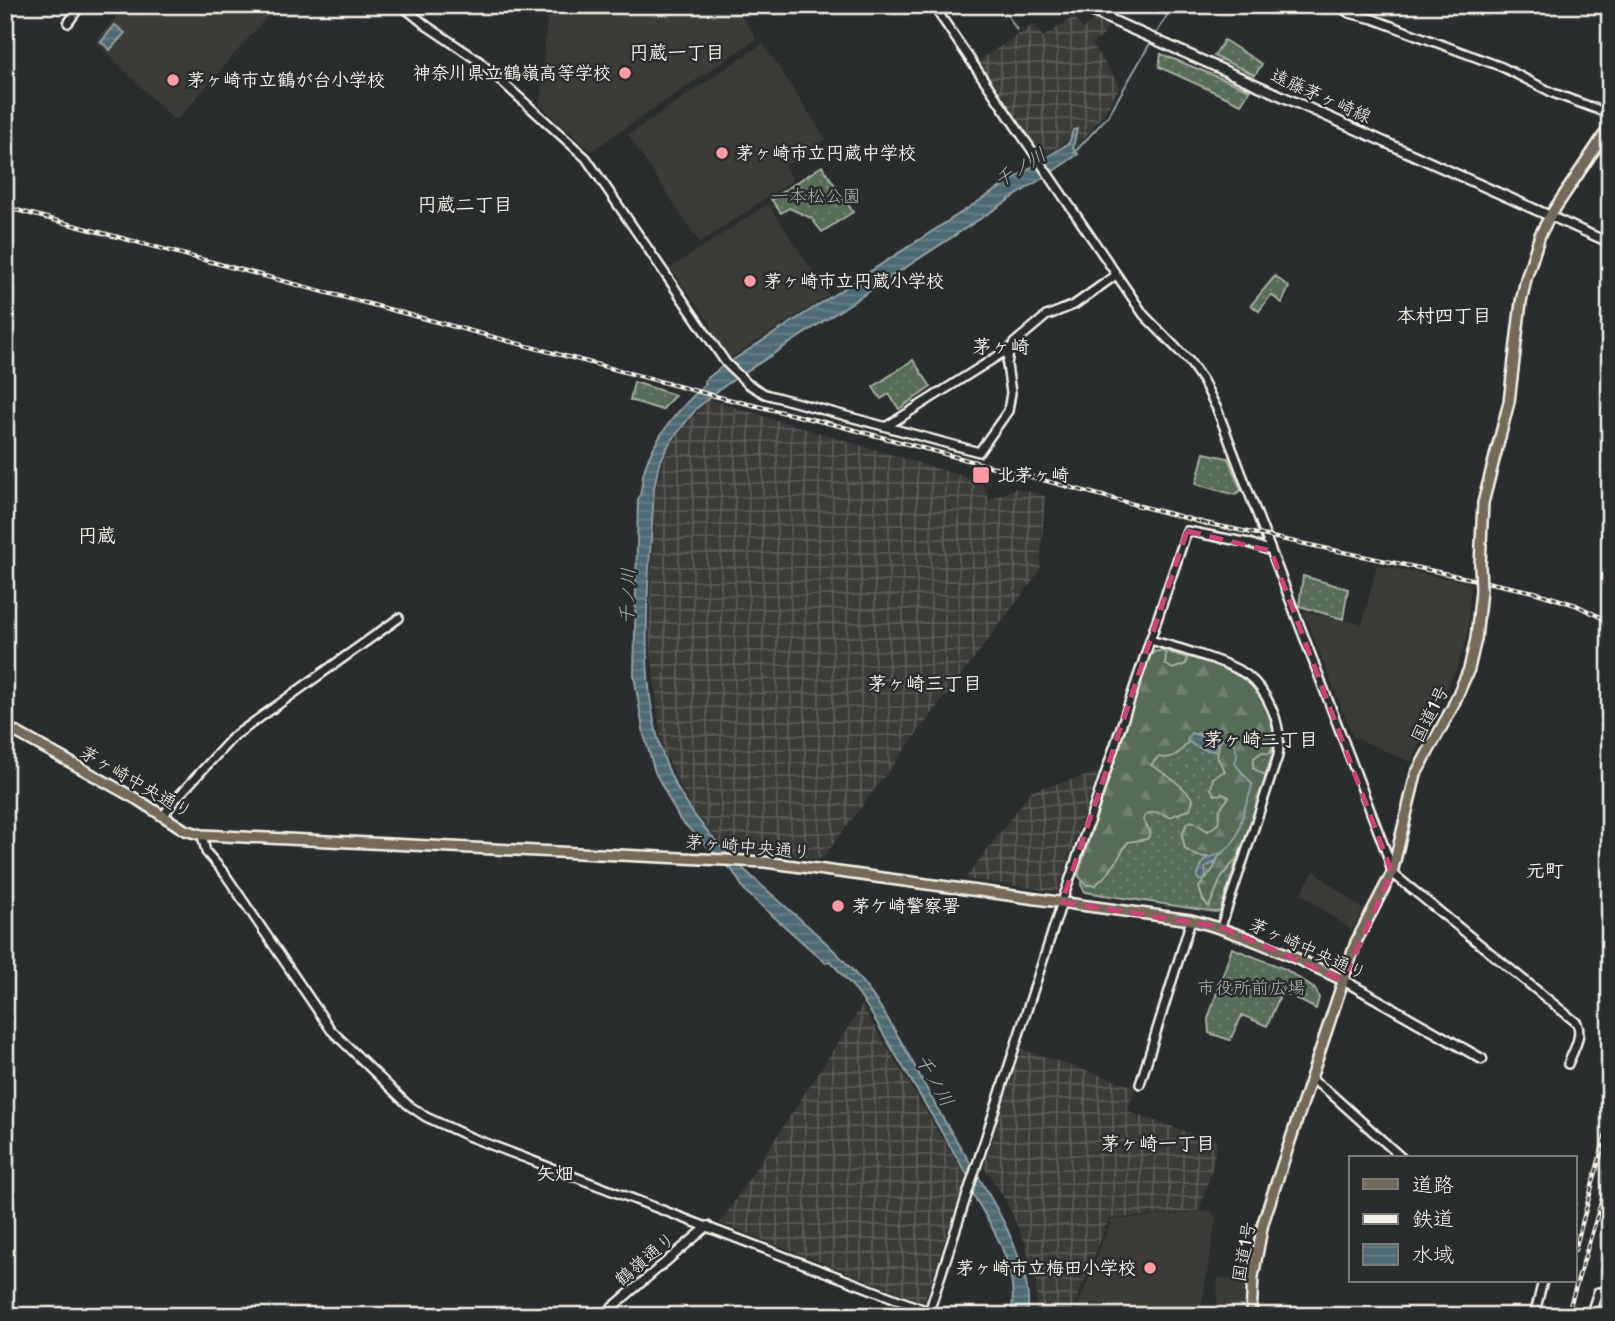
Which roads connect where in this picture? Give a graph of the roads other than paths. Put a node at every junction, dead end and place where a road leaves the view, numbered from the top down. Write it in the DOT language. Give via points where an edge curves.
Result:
graph roads {
  1 [pos="81,5"];
  2 [pos="401,5"];
  3 [pos="933,5"];
  4 [pos="1078,5"];
  5 [pos="1336,5"];
  6 [pos="68,23"];
  7 [pos="1610,114"];
  8 [pos="1610,126"];
  9 [pos="1550,216"];
  10 [pos="1610,243"];
  11 [pos="1116,275"];
  12 [pos="1009,351"];
  13 [pos="887,426"];
  14 [pos="1271,551"];
  15 [pos="399,618"];
  16 [pos="1150,640"];
  17 [pos="5,726"];
  18 [pos="164,815"];
  19 [pos="202,835"];
  20 [pos="1392,873"];
  21 [pos="1062,902"];
  22 [pos="1191,920"];
  23 [pos="1221,927"];
  24 [pos="1343,980"];
  25 [pos="1482,1059"];
  26 [pos="1568,1064"];
  27 [pos="1311,1079"];
  28 [pos="1140,1084"];
  29 [pos="1400,1156"];
  30 [pos="708,1226"];
  31 [pos="1543,1282"];
  32 [pos="1598,1292"];
  33 [pos="928,1314"];
  34 [pos="1591,1314"];
  35 [pos="602,1316"];
  36 [pos="941,1316"];
  37 [pos="1251,1316"];
  38 [pos="1534,1316"];
  1 -- 6 [label="street"];
  2 -- 13 [label="street" via="479,61 586,158 740,378 775,398"];
  3 -- 11 [label="street"];
  4 -- 9 [label="main road, 遠藤茅ヶ崎線"];
  5 -- 7 [label="street" via="1502,66 1553,93"];
  8 -- 9 [label="main road, 国道1号"];
  9 -- 10 [label="street"];
  9 -- 20 [label="main road, 国道1号, bridge" via="1533,255 1521,302 1509,402 1483,503 1476,639 1452,708 1416,774"];
  11 -- 12 [label="street" via="1074,305 1046,316"];
  11 -- 14 [label="street" via="1144,315 1185,355 1203,381"];
  12 -- 13 [label="street"];
  12 -- 13 [label="street" via="1012,393 1008,411 979,452"];
  14 -- 16 [label="street" via="1187,531"];
  14 -- 20 [label="street"];
  15 -- 18 [label="street" via="233,737"];
  16 -- 21 [label="street"];
  16 -- 23 [label="street" via="1247,674 1266,696 1278,726 1278,756"];
  17 -- 18 [label="main road, 茅ヶ崎中央通り"];
  18 -- 19 [label="main road, 茅ヶ崎中央通り"];
  19 -- 21 [label="main road, 茅ヶ崎中央通り" via="743,860"];
  19 -- 30 [label="street" via="206,852 325,1022 407,1104 470,1137"];
  20 -- 24 [label="main road, 国道1号" via="1356,942"];
  20 -- 26 [label="street" via="1577,1023 1580,1030"];
  21 -- 22 [label="main road, 茅ヶ崎中央通り"];
  21 -- 33 [label="street"];
  22 -- 23 [label="main road, 茅ヶ崎中央通り"];
  22 -- 28 [label="street"];
  23 -- 24 [label="main road, 茅ヶ崎中央通り"];
  24 -- 25 [label="main road, 茅ヶ崎中央通り"];
  24 -- 27 [label="main road, 国道1号"];
  27 -- 29 [label="street"];
  27 -- 37 [label="main road, 国道1号" via="1263,1223"];
  30 -- 33 [label="street"];
  30 -- 35 [label="street, 鶴嶺通り"];
  31 -- 38 [label="street"];
  32 -- 34 [label="street"];
  33 -- 36 [label="street"];
}
